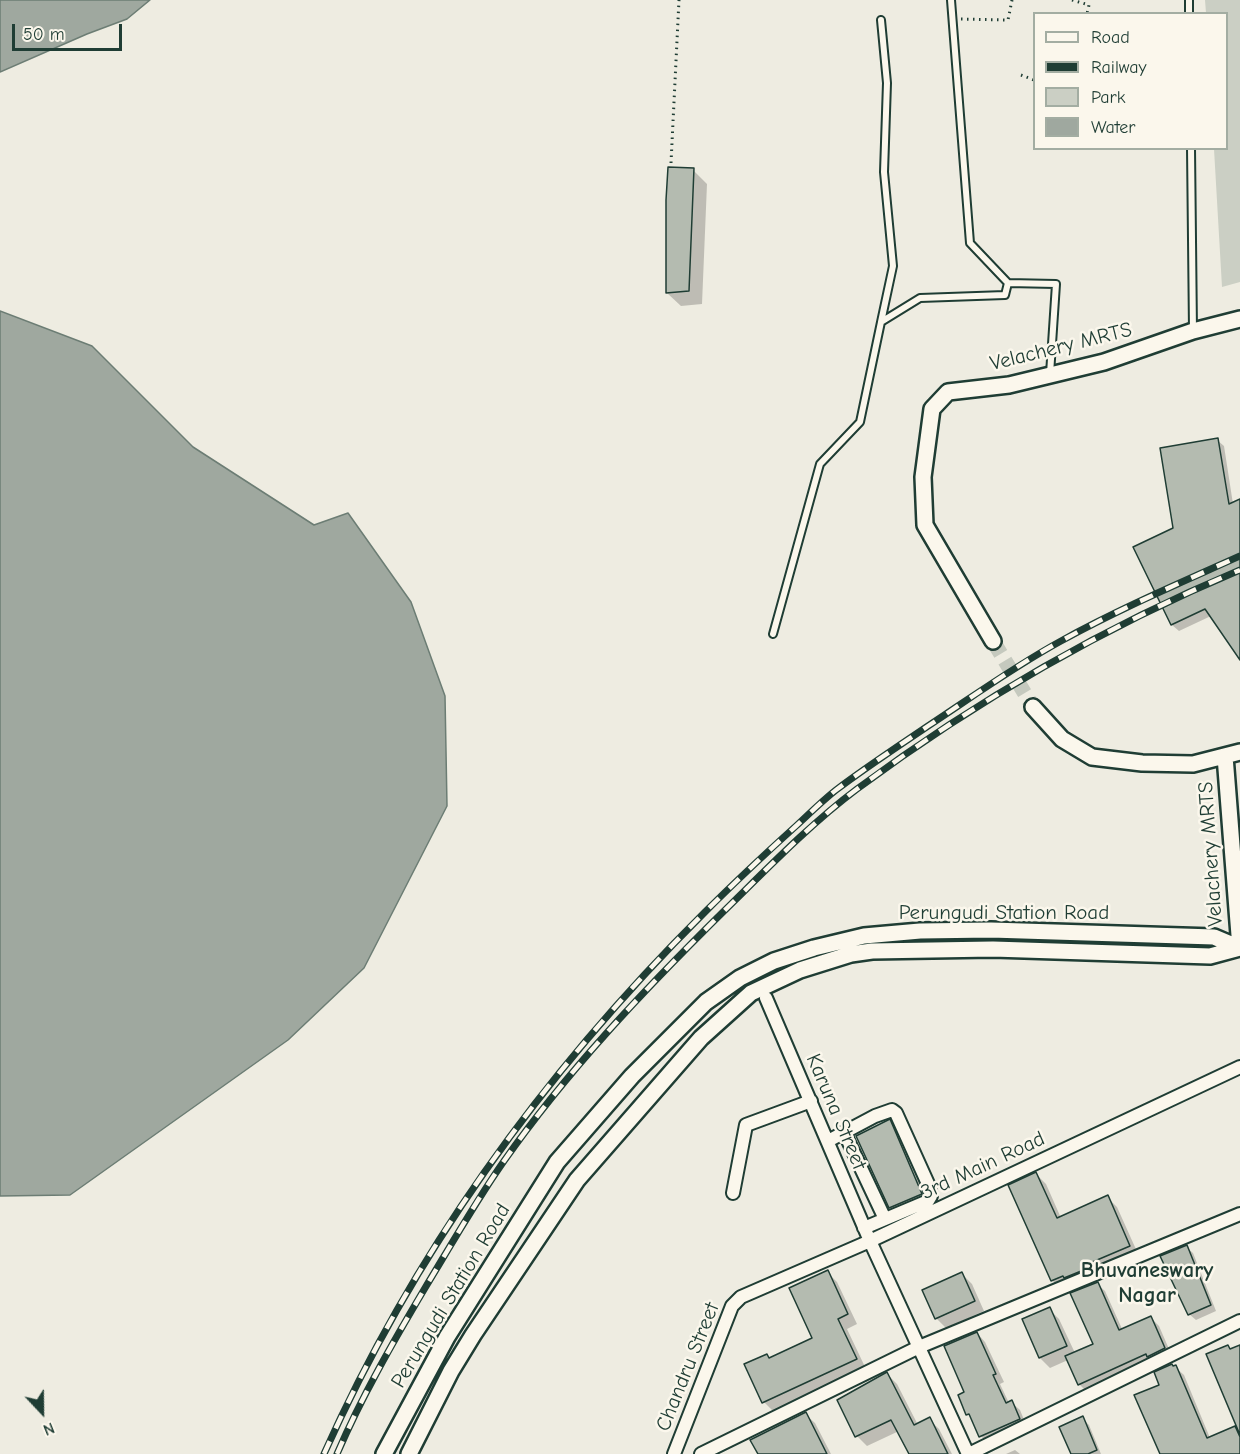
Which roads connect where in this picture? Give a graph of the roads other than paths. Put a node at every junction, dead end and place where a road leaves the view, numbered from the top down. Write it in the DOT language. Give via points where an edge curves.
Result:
graph roads {
  1 [pos="951,0"];
  2 [pos="881,20"];
  3 [pos="1191,150"];
  4 [pos="1008,283"];
  5 [pos="1240,319"];
  6 [pos="881,322"];
  7 [pos="1193,331"];
  8 [pos="1050,375"];
  9 [pos="773,634"];
  10 [pos="993,641"];
  11 [pos="1033,707"];
  12 [pos="1233,754"];
  13 [pos="1240,948"];
  14 [pos="766,998"];
  15 [pos="1240,1067"];
  16 [pos="811,1101"];
  17 [pos="844,1132"];
  18 [pos="828,1141"];
  19 [pos="858,1161"];
  20 [pos="839,1169"];
  21 [pos="733,1193"];
  22 [pos="875,1199"];
  23 [pos="856,1208"];
  24 [pos="1240,1214"];
  25 [pos="885,1219"];
  26 [pos="864,1228"];
  27 [pos="870,1241"];
  28 [pos="741,1297"];
  29 [pos="1240,1321"];
  30 [pos="919,1347"];
  31 [pos="384,1454"];
  32 [pos="409,1454"];
  33 [pos="674,1454"];
  34 [pos="701,1454"];
  35 [pos="968,1454"];
  1 -- 4 [label="lane" via="970,243"];
  2 -- 6 [label="lane" via="887,83 884,172 893,266"];
  3 -- 7 [label="lane"];
  4 -- 6 [label="lane" via="1005,295 920,298"];
  4 -- 8 [label="lane" via="1056,284"];
  5 -- 7 [label="street, Velachery MRTS"];
  6 -- 9 [label="lane" via="860,422 820,464"];
  7 -- 8 [label="street, Velachery MRTS" via="1104,362"];
  8 -- 10 [label="street, Velachery MRTS" via="1009,385 948,392 932,409 922,477 925,525"];
  11 -- 12 [label="street, Velachery MRTS" via="1062,739 1092,757 1193,764"];
  12 -- 13 [label="street, Velachery MRTS"];
  13 -- 31 [label="street, Perungudi Station Road" via="1214,937 920,931 864,936 814,948 740,978 706,1002 632,1076 558,1162 447,1336"];
  13 -- 32 [label="street, Perungudi Station Road" via="1210,956 872,951 800,970 751,993 701,1038 577,1180 473,1335"];
  14 -- 16 [label="street, Karuna Street"];
  15 -- 27 [label="street, 3rd Main Road"];
  16 -- 18 [label="street, Karuna Street"];
  16 -- 21 [label="street" via="746,1125"];
  17 -- 18 [label="street"];
  17 -- 19 [label="street"];
  17 -- 25 [label="street" via="875,1116 892,1110 896,1113 931,1196 928,1201"];
  18 -- 20 [label="street, Karuna Street"];
  19 -- 20 [label="street"];
  19 -- 22 [label="street"];
  20 -- 23 [label="street, Karuna Street"];
  22 -- 23 [label="street"];
  22 -- 25 [label="street"];
  23 -- 26 [label="street, Karuna Street"];
  24 -- 30 [label="street"];
  25 -- 26 [label="street"];
  26 -- 27 [label="street, Karuna Street"];
  27 -- 28 [label="street, 3rd Main Road"];
  27 -- 30 [label="street, Karuna Street"];
  28 -- 33 [label="street, Chandru Street" via="732,1306"];
  29 -- 35 [label="street"];
  30 -- 34 [label="street"];
  30 -- 35 [label="street, Karuna Street"];
}
